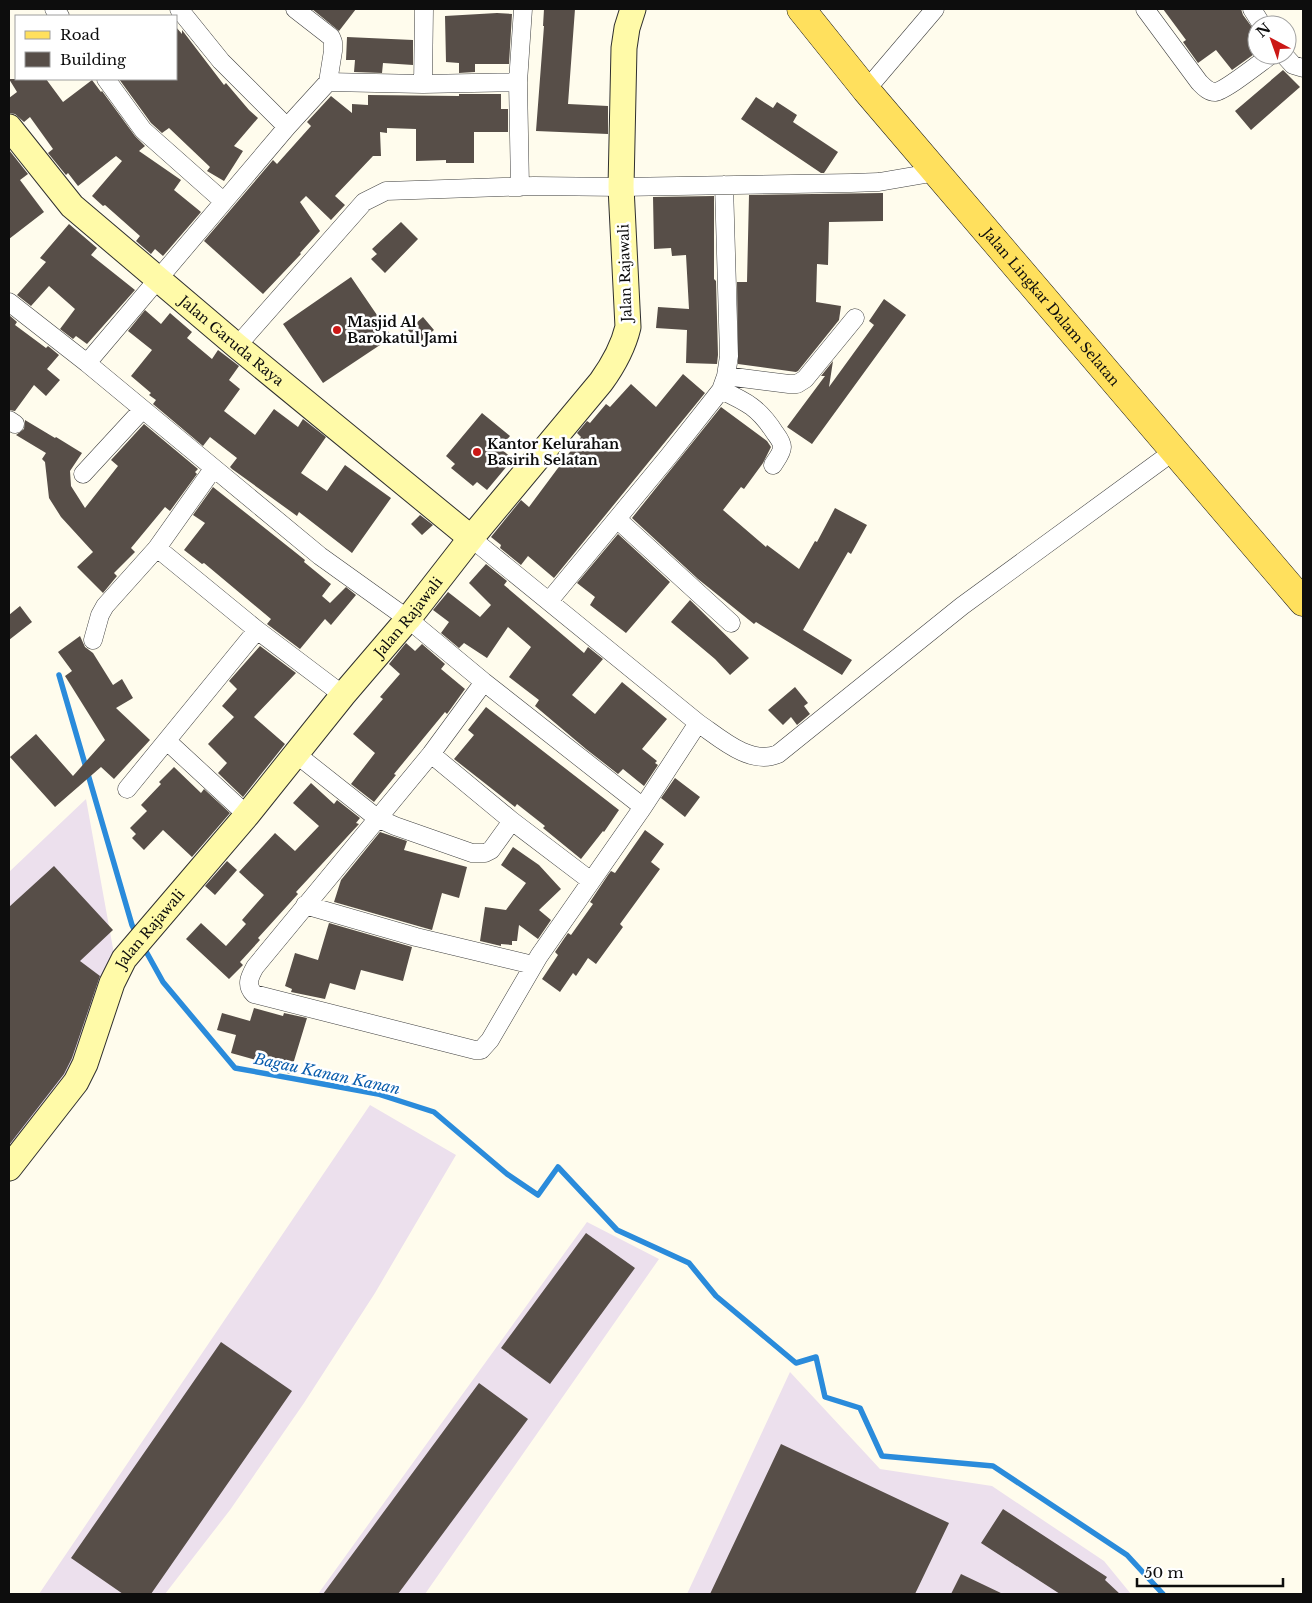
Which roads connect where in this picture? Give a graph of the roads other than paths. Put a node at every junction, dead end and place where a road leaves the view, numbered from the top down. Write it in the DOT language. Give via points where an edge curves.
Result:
graph roads {
  1 [pos="179,9"];
  2 [pos="295,9"];
  3 [pos="424,9"];
  4 [pos="522,9"];
  5 [pos="633,9"];
  6 [pos="801,9"];
  7 [pos="935,9"];
  8 [pos="1145,9"];
  9 [pos="1256,65"];
  10 [pos="107,80"];
  11 [pos="328,82"];
  12 [pos="518,82"];
  13 [pos="424,84"];
  14 [pos="866,90"];
  15 [pos="9,127"];
  16 [pos="287,127"];
  17 [pos="937,172"];
  18 [pos="724,186"];
  19 [pos="520,187"];
  20 [pos="621,187"];
  21 [pos="223,202"];
  22 [pos="158,279"];
  23 [pos="9,302"];
  24 [pos="855,318"];
  25 [pos="237,346"];
  26 [pos="87,364"];
  27 [pos="723,383"];
  28 [pos="142,410"];
  29 [pos="1174,451"];
  30 [pos="773,465"];
  31 [pos="213,468"];
  32 [pos="83,474"];
  33 [pos="617,519"];
  34 [pos="471,538"];
  35 [pos="157,548"];
  36 [pos="549,601"];
  37 [pos="1303,602"];
  38 [pos="408,619"];
  39 [pos="731,624"];
  40 [pos="256,630"];
  41 [pos="93,640"];
  42 [pos="484,682"];
  43 [pos="343,695"];
  44 [pos="698,723"];
  45 [pos="167,741"];
  46 [pos="296,754"];
  47 [pos="431,754"];
  48 [pos="127,790"];
  49 [pos="643,807"];
  50 [pos="246,815"];
  51 [pos="377,818"];
  52 [pos="512,821"];
  53 [pos="591,881"];
  54 [pos="304,905"];
  55 [pos="533,965"];
  56 [pos="9,1168"];
  1 -- 16 [label="street" via="222,61"];
  2 -- 11 [label="street" via="331,37 333,50"];
  3 -- 13 [label="street"];
  4 -- 12 [label="street"];
  5 -- 20 [label="street, Jalan Rajawali" via="624,48"];
  6 -- 14 [label="main road, Jalan Lingkar Dalam Selatan"];
  7 -- 14 [label="street"];
  8 -- 9 [label="street" via="1206,89 1215,92 1224,89"];
  10 -- 21 [label="street" via="143,130"];
  11 -- 13 [label="street"];
  11 -- 16 [label="street"];
  12 -- 13 [label="street"];
  12 -- 19 [label="street"];
  14 -- 17 [label="main road, Jalan Lingkar Dalam Selatan"];
  15 -- 22 [label="street, Jalan Garuda Raya" via="72,206"];
  16 -- 21 [label="street"];
  17 -- 18 [label="street" via="879,182"];
  17 -- 29 [label="main road, Jalan Lingkar Dalam Selatan"];
  18 -- 20 [label="street"];
  18 -- 27 [label="street" via="728,356"];
  19 -- 20 [label="street"];
  19 -- 25 [label="street" via="386,191 376,195 364,202"];
  20 -- 34 [label="street, Jalan Rajawali" via="628,327 624,344 601,382"];
  21 -- 22 [label="street"];
  22 -- 25 [label="street, Jalan Garuda Raya"];
  22 -- 26 [label="street"];
  23 -- 26 [label="street"];
  24 -- 27 [label="street" via="805,379 797,384"];
  25 -- 34 [label="street, Jalan Garuda Raya"];
  26 -- 28 [label="street"];
  27 -- 30 [label="street" via="755,408 770,426 782,446"];
  27 -- 33 [label="street"];
  28 -- 31 [label="street"];
  28 -- 32 [label="street"];
  29 -- 37 [label="main road, Jalan Lingkar Dalam Selatan"];
  29 -- 44 [label="street" via="962,606 778,754 759,758 736,748"];
  31 -- 35 [label="street"];
  31 -- 38 [label="street" via="320,556"];
  33 -- 36 [label="street"];
  33 -- 39 [label="street"];
  34 -- 36 [label="street"];
  34 -- 38 [label="street, Jalan Rajawali"];
  35 -- 40 [label="street"];
  35 -- 41 [label="street" via="105,606"];
  36 -- 44 [label="street"];
  38 -- 42 [label="street"];
  38 -- 43 [label="street, Jalan Rajawali"];
  40 -- 43 [label="street"];
  40 -- 45 [label="street"];
  42 -- 47 [label="street"];
  42 -- 49 [label="street"];
  43 -- 46 [label="street, Jalan Rajawali"];
  44 -- 49 [label="street"];
  45 -- 48 [label="street"];
  45 -- 50 [label="street"];
  46 -- 50 [label="street, Jalan Rajawali"];
  46 -- 51 [label="street"];
  47 -- 51 [label="street"];
  47 -- 52 [label="street"];
  49 -- 53 [label="street"];
  50 -- 56 [label="street, Jalan Rajawali" via="124,959 76,1082"];
  51 -- 52 [label="street" via="478,854 494,847"];
  51 -- 54 [label="street"];
  52 -- 53 [label="street"];
  53 -- 55 [label="street"];
  54 -- 55 [label="street" via="416,937"];
  54 -- 55 [label="street" via="255,966 248,984 254,994 481,1050"];
}
